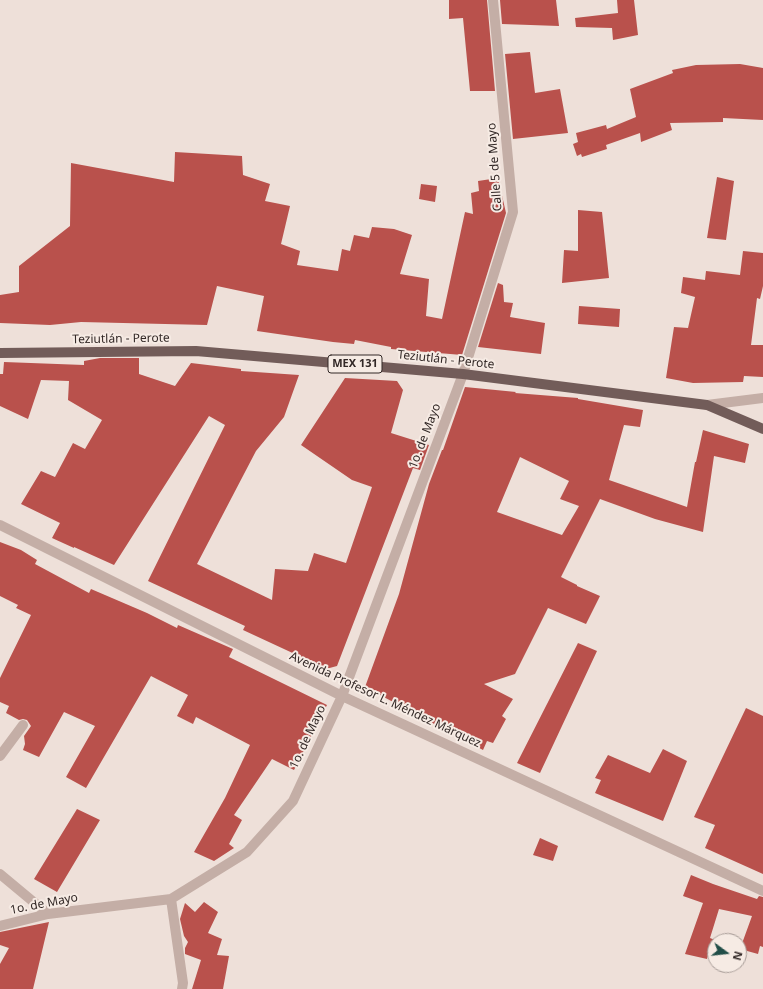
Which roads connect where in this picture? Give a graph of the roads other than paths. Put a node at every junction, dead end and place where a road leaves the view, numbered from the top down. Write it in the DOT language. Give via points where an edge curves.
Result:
graph roads {
  1 [pos="493,0"];
  2 [pos="0,353"];
  3 [pos="463,374"];
  4 [pos="763,398"];
  5 [pos="707,406"];
  6 [pos="763,429"];
  7 [pos="0,525"];
  8 [pos="342,696"];
  9 [pos="23,725"];
  10 [pos="0,756"];
  11 [pos="0,874"];
  12 [pos="763,891"];
  13 [pos="171,899"];
  14 [pos="48,914"];
  15 [pos="0,926"];
  16 [pos="182,989"];
  1 -- 3 [label="street, Calle 5 de Mayo" via="513,212"];
  2 -- 3 [label="main road, Teziutlán - Perote / MEX 131" via="196,351"];
  3 -- 5 [label="main road, Teziutlán - Perote / MEX 131"];
  3 -- 8 [label="street, 1o. de Mayo"];
  4 -- 5 [label="street"];
  5 -- 6 [label="main road, Teziutlán - Perote / MEX 131"];
  7 -- 8 [label="street, Avenida Profesor L. Méndez Márquez"];
  8 -- 12 [label="street, Avenida Profesor L. Méndez Márquez"];
  8 -- 13 [label="street, 1o. de Mayo" via="293,800 247,852"];
  9 -- 10 [label="street"];
  11 -- 14 [label="street"];
  13 -- 14 [label="street, 1o. de Mayo"];
  13 -- 16 [label="street"];
  14 -- 15 [label="street, 1o. de Mayo"];
}
